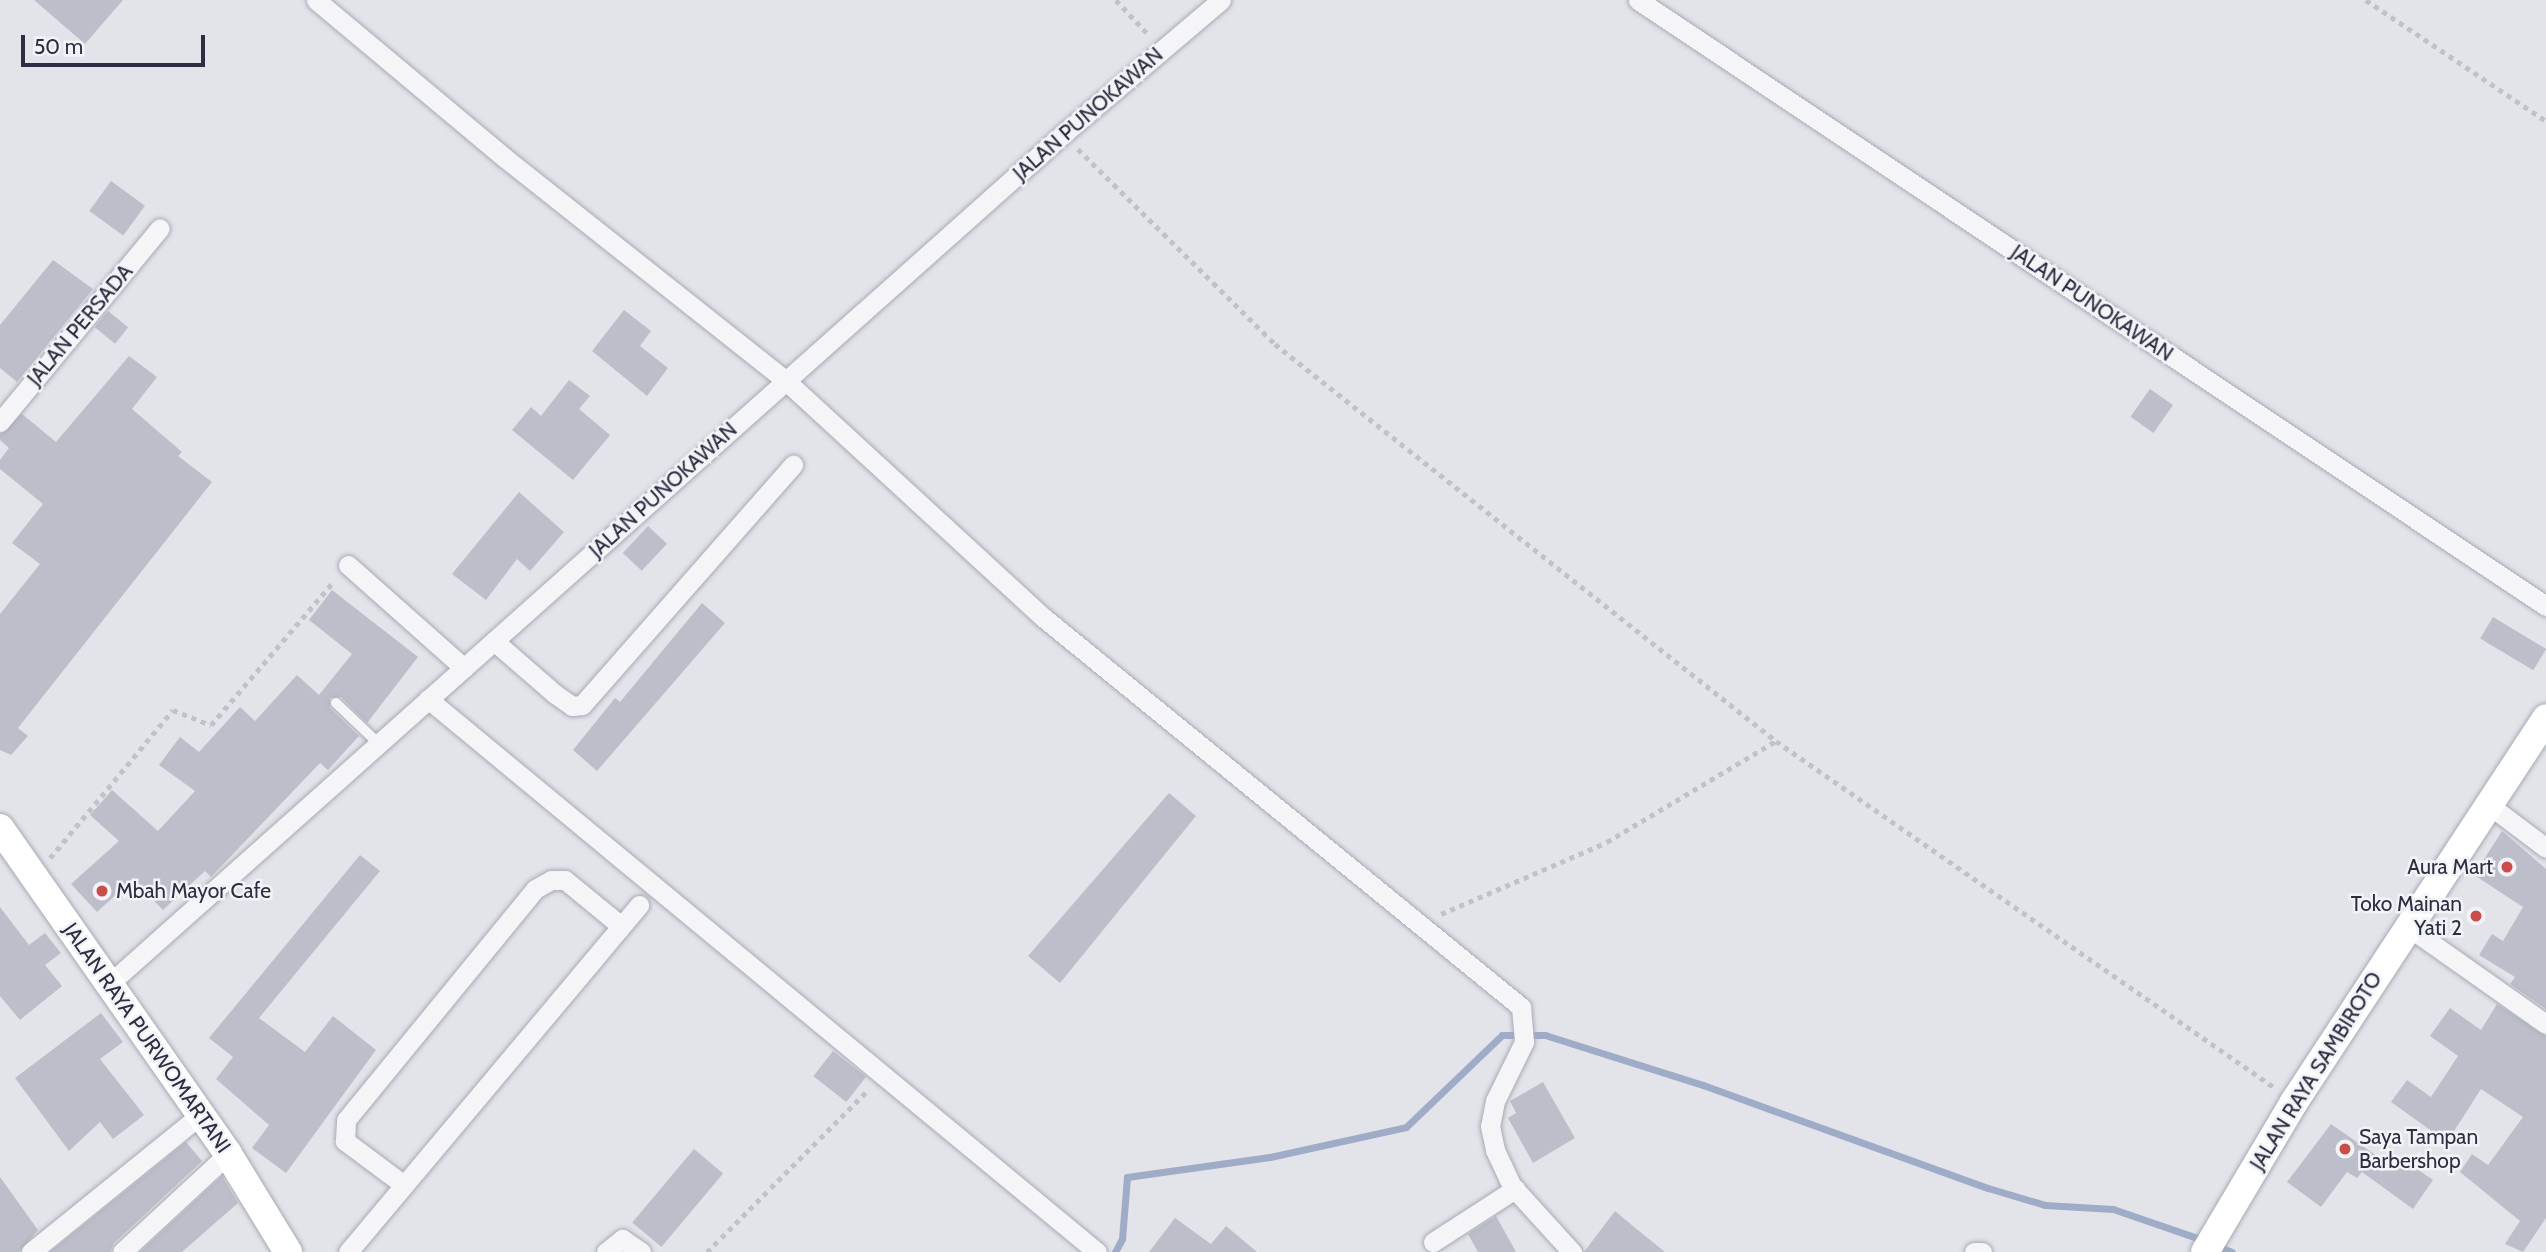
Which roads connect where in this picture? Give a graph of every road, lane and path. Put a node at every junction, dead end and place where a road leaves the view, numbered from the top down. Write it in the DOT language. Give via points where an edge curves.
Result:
graph roads {
  1 [pos="316,0"];
  2 [pos="1116,0"];
  3 [pos="1221,0"];
  4 [pos="1638,0"];
  5 [pos="2367,0"];
  6 [pos="1163,49"];
  7 [pos="2546,121"];
  8 [pos="1063,134"];
  9 [pos="160,228"];
  10 [pos="786,381"];
  11 [pos="0,422"];
  12 [pos="793,465"];
  13 [pos="348,565"];
  14 [pos="2546,606"];
  15 [pos="494,641"];
  16 [pos="464,668"];
  17 [pos="428,699"];
  18 [pos="336,703"];
  19 [pos="2546,718"];
  20 [pos="1776,741"];
  21 [pos="379,744"];
  22 [pos="2488,806"];
  23 [pos="0,828"];
  24 [pos="67,838"];
  25 [pos="2546,848"];
  26 [pos="639,905"];
  27 [pos="1421,923"];
  28 [pos="621,926"];
  29 [pos="2407,926"];
  30 [pos="109,984"];
  31 [pos="2546,1024"];
  32 [pos="883,1075"];
  33 [pos="2294,1101"];
  34 [pos="200,1115"];
  35 [pos="228,1154"];
  36 [pos="404,1185"];
  37 [pos="1515,1189"];
  38 [pos="1433,1242"];
  39 [pos="32,1252"];
  40 [pos="122,1252"];
  41 [pos="288,1252"];
  42 [pos="348,1252"];
  43 [pos="606,1252"];
  44 [pos="641,1252"];
  45 [pos="707,1252"];
  46 [pos="1097,1252"];
  47 [pos="1572,1252"];
  48 [pos="1974,1252"];
  49 [pos="1982,1252"];
  50 [pos="2205,1252"];
  1 -- 10 [label="street" via="505,158"];
  2 -- 6 [label="path"];
  3 -- 6 [label="street, JALAN PUNOKAWAN"];
  4 -- 14 [label="street, JALAN PUNOKAWAN"];
  5 -- 7 [label="path"];
  6 -- 8 [label="street, JALAN PUNOKAWAN"];
  8 -- 10 [label="street, JALAN PUNOKAWAN"];
  8 -- 20 [label="path" via="1275,344"];
  9 -- 11 [label="street, JALAN PERSADA"];
  10 -- 15 [label="street, JALAN PUNOKAWAN"];
  10 -- 27 [label="street" via="1044,618"];
  12 -- 15 [label="street" via="582,705 572,706 555,694"];
  13 -- 16 [label="street"];
  13 -- 24 [label="path" via="211,725 173,710"];
  15 -- 16 [label="street, JALAN PUNOKAWAN"];
  16 -- 17 [label="street, JALAN PUNOKAWAN"];
  17 -- 21 [label="street, JALAN PUNOKAWAN"];
  17 -- 32 [label="street"];
  18 -- 21 [label="lane"];
  19 -- 22 [label="street, JALAN RAYA SAMBIROTO"];
  20 -- 27 [label="path" via="1607,842"];
  20 -- 33 [label="path"];
  21 -- 30 [label="street, JALAN PUNOKAWAN"];
  22 -- 25 [label="street"];
  22 -- 29 [label="street, JALAN RAYA SAMBIROTO"];
  23 -- 30 [label="street, JALAN RAYA PURWOMARTANI"];
  26 -- 28 [label="street"];
  27 -- 37 [label="street" via="1521,1007 1525,1034 1495,1101 1490,1126 1494,1150"];
  28 -- 36 [label="street"];
  28 -- 36 [label="street" via="565,880 551,880 535,889 346,1120 345,1141"];
  29 -- 31 [label="street"];
  29 -- 33 [label="street, JALAN RAYA SAMBIROTO"];
  30 -- 34 [label="street, JALAN RAYA PURWOMARTANI"];
  32 -- 45 [label="path"];
  32 -- 46 [label="street"];
  33 -- 50 [label="street, JALAN RAYA SAMBIROTO"];
  34 -- 35 [label="street, JALAN RAYA PURWOMARTANI"];
  34 -- 39 [label="street"];
  35 -- 40 [label="street"];
  35 -- 41 [label="street, JALAN RAYA PURWOMARTANI"];
  36 -- 42 [label="street"];
  37 -- 38 [label="street"];
  37 -- 47 [label="street"];
  43 -- 44 [label="street" via="622,1239"];
  48 -- 49 [label="street"];
}
